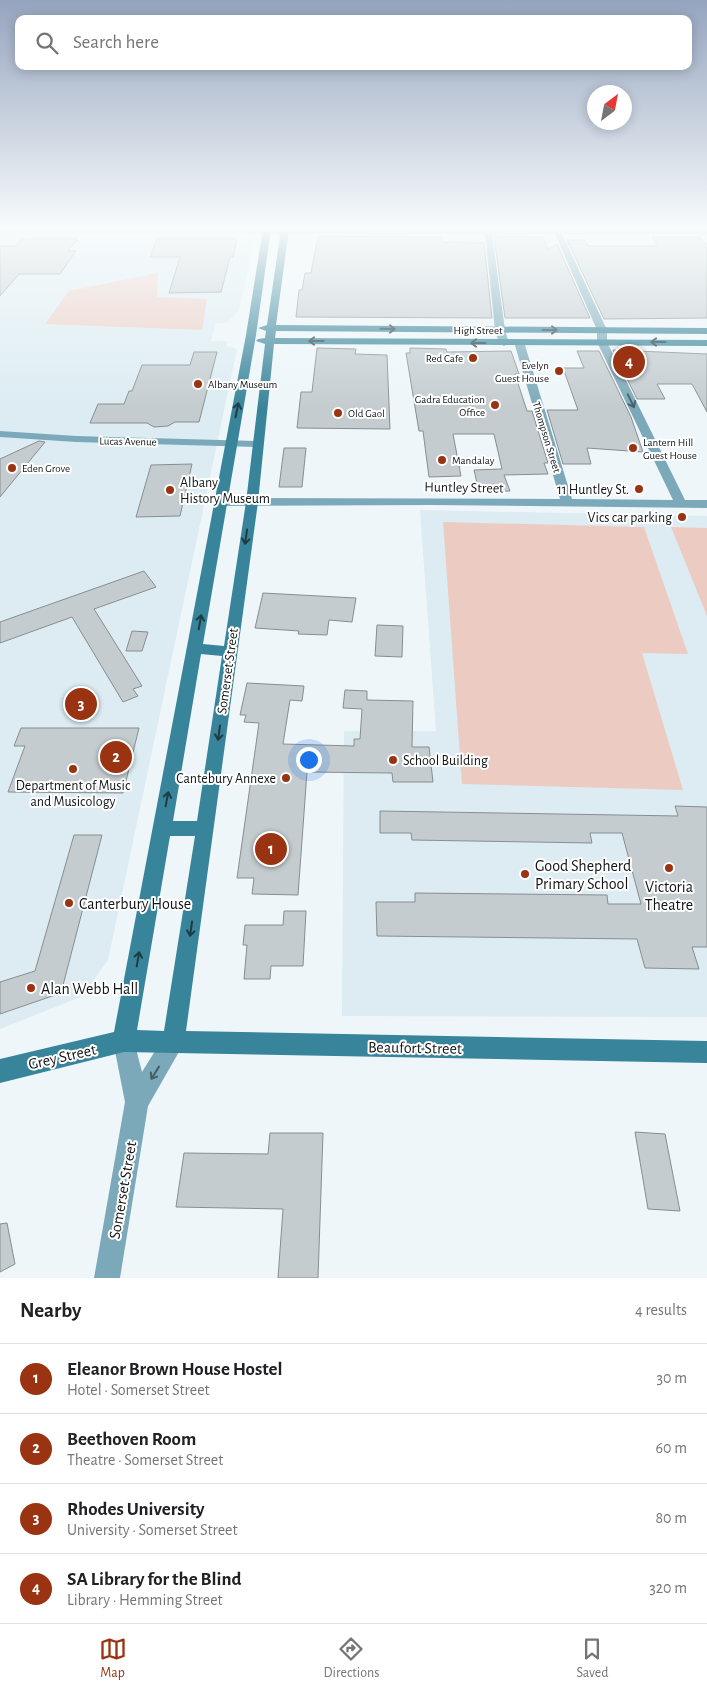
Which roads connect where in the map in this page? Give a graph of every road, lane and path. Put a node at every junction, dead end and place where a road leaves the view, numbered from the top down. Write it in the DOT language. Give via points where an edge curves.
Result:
graph roads {
  1 [pos="258,289"];
  2 [pos="278,289"];
  3 [pos="495,289"];
  4 [pos="584,289"];
  5 [pos="500,330"];
  6 [pos="602,330"];
  7 [pos="707,331"];
  8 [pos="251,334"];
  9 [pos="271,334"];
  10 [pos="519,342"];
  11 [pos="602,342"];
  12 [pos="504,343"];
  13 [pos="707,343"];
  14 [pos="0,434"];
  15 [pos="231,443"];
  16 [pos="256,444"];
  17 [pos="221,502"];
  18 [pos="252,502"];
  19 [pos="567,503"];
  20 [pos="681,504"];
  21 [pos="707,504"];
  22 [pos="195,648"];
  23 [pos="230,652"];
  24 [pos="162,828"];
  25 [pos="206,829"];
  26 [pos="124,1041"];
  27 [pos="173,1043"];
  28 [pos="707,1052"];
  29 [pos="0,1071"];
  30 [pos="137,1102"];
  31 [pos="107,1278"];
  1 -- 8 [label="main road, Somerset Street"];
  2 -- 9 [label="main road, Somerset Street"];
  3 -- 5 [label="street"];
  4 -- 6 [label="street"];
  5 -- 6 [label="main road, High Street, one-way"];
  9 -- 5 [label="main road, High Street, one-way"];
  5 -- 12 [label="street"];
  6 -- 7 [label="main road, High Street"];
  6 -- 11 [label="street"];
  8 -- 9 [label="main road, High Street"];
  15 -- 8 [label="main road, Somerset Street, one-way"];
  12 -- 9 [label="main road, High Street, one-way"];
  9 -- 16 [label="main road, Somerset Street"];
  10 -- 11 [label="main road, High Street"];
  10 -- 12 [label="main road, High Street"];
  10 -- 19 [label="street, Thompson Street"];
  13 -- 11 [label="main road, High Street, one-way"];
  11 -- 20 [label="street, one-way"];
  14 -- 15 [label="street, Lucas Avenue"];
  15 -- 16 [label="street, Lucas Avenue"];
  15 -- 17 [label="main road, Somerset Street"];
  16 -- 18 [label="main road, Somerset Street"];
  17 -- 18 [label="street, Huntley Street"];
  22 -- 17 [label="main road, Somerset Street, one-way"];
  18 -- 19 [label="street, Huntley Street"];
  18 -- 23 [label="main road, Somerset Street, one-way"];
  19 -- 20 [label="street, Huntley Street"];
  20 -- 21 [label="street, Huntley Street"];
  22 -- 23 [label="main road"];
  24 -- 22 [label="main road, Somerset Street, one-way"];
  23 -- 25 [label="main road, Somerset Street, one-way"];
  24 -- 25 [label="main road"];
  26 -- 24 [label="main road, Somerset Street, one-way"];
  25 -- 27 [label="main road, Somerset Street, one-way"];
  26 -- 27 [label="main road, Beaufort Street"];
  26 -- 29 [label="main road, Grey Street"];
  26 -- 30 [label="street, Somerset Street"];
  27 -- 28 [label="main road, Beaufort Street"];
  27 -- 30 [label="street, Somerset Street, one-way"];
  30 -- 31 [label="street, Somerset Street"];
}
